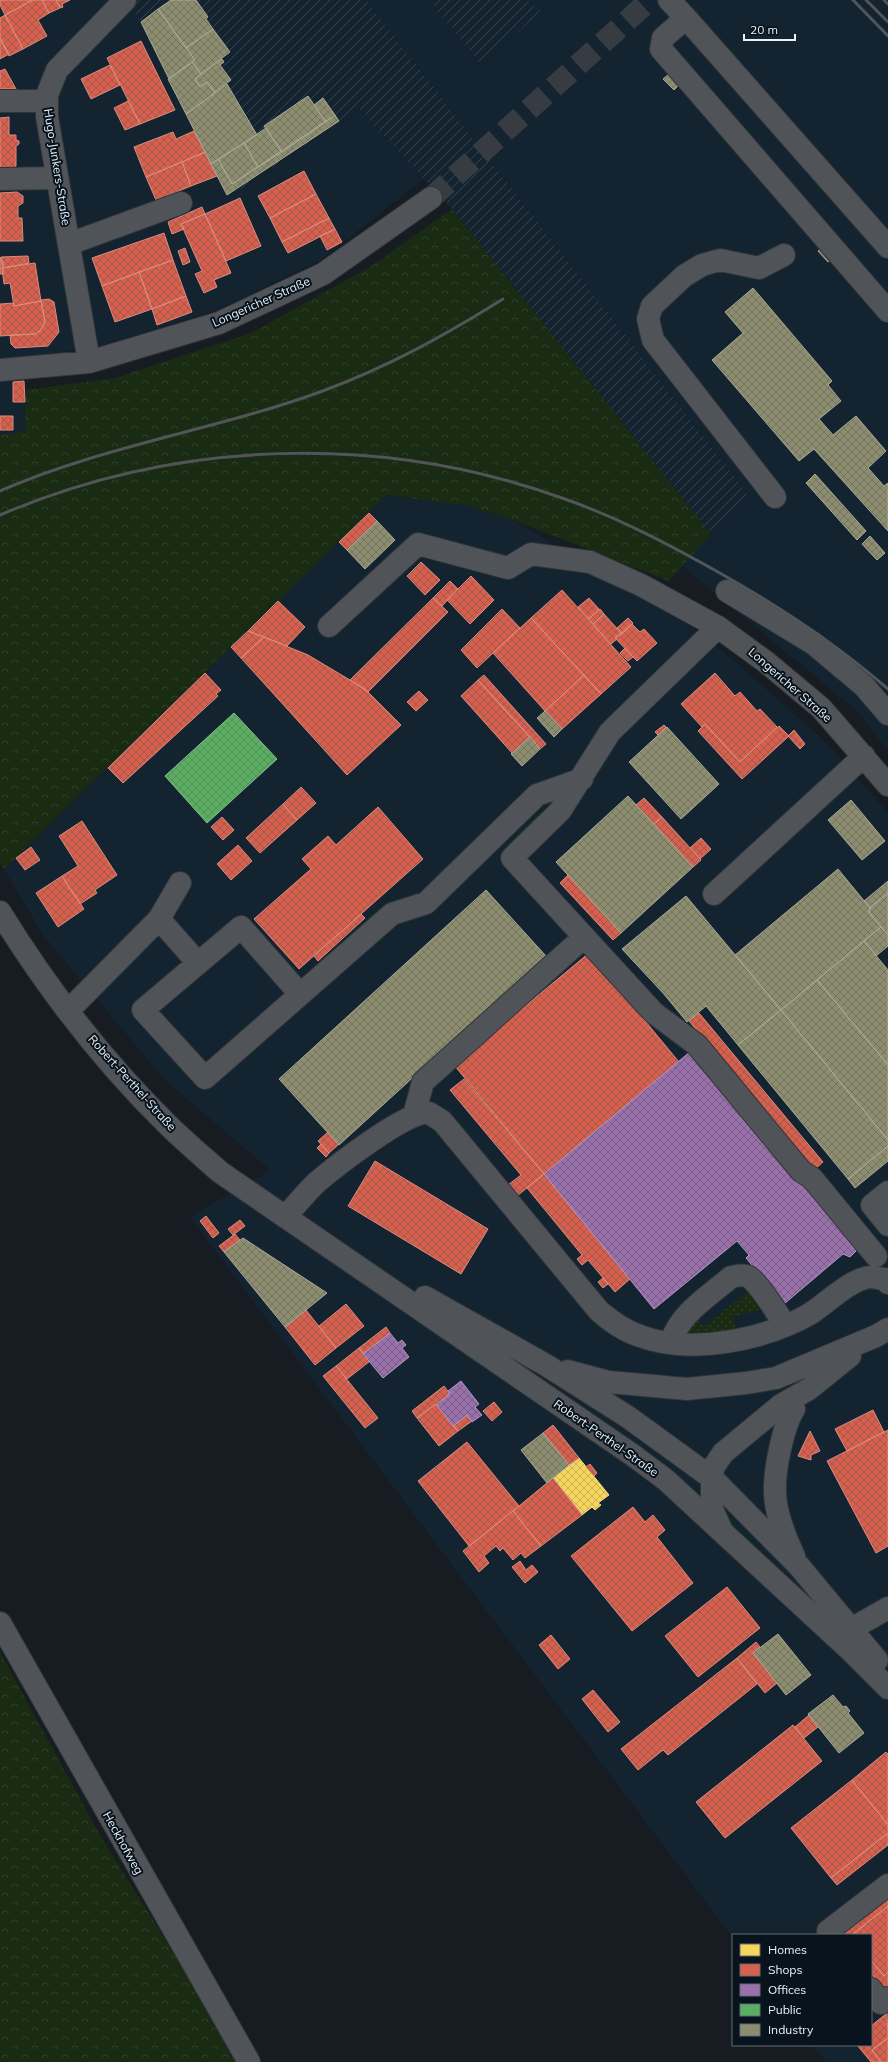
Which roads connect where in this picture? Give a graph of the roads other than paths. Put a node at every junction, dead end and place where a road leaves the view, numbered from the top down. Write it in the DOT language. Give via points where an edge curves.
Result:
graph roads {
  1 [pos="125,0"];
  2 [pos="669,0"];
  3 [pos="686,18"];
  4 [pos="0,101"];
  5 [pos="47,101"];
  6 [pos="57,178"];
  7 [pos="0,179"];
  8 [pos="431,198"];
  9 [pos="181,203"];
  10 [pos="69,244"];
  11 [pos="888,247"];
  12 [pos="784,255"];
  13 [pos="888,311"];
  14 [pos="89,362"];
  15 [pos="0,370"];
  16 [pos="775,497"];
  17 [pos="727,591"];
  18 [pos="329,626"];
  19 [pos="718,627"];
  20 [pos="888,714"];
  21 [pos="864,756"];
  22 [pos="582,779"];
  23 [pos="888,785"];
  24 [pos="180,883"];
  25 [pos="714,894"];
  26 [pos="0,912"];
  27 [pos="159,919"];
  28 [pos="584,937"];
  29 [pos="198,963"];
  30 [pos="300,994"];
  31 [pos="68,1011"];
  32 [pos="414,1115"];
  33 [pos="888,1192"];
  34 [pos="290,1220"];
  35 [pos="888,1225"];
  36 [pos="882,1251"];
  37 [pos="879,1280"];
  38 [pos="784,1326"];
  39 [pos="882,1333"];
  40 [pos="671,1342"];
  41 [pos="546,1365"];
  42 [pos="809,1389"];
  43 [pos="794,1409"];
  44 [pos="712,1478"];
  45 [pos="666,1480"];
  46 [pos="723,1533"];
  47 [pos="799,1566"];
  48 [pos="888,1608"];
  49 [pos="0,1623"];
  50 [pos="851,1629"];
  51 [pos="888,1678"];
  52 [pos="888,1885"];
  53 [pos="830,1934"];
  54 [pos="872,1990"];
  55 [pos="888,1998"];
  56 [pos="249,2062"];
  1 -- 5 [label="street, Hugo-Junkers-Straße" via="57,70"];
  2 -- 3 [label="street"];
  3 -- 11 [label="street"];
  3 -- 13 [label="street" via="664,38 661,49"];
  4 -- 5 [label="street"];
  5 -- 6 [label="street, Hugo-Junkers-Straße" via="47,117"];
  6 -- 7 [label="street"];
  6 -- 10 [label="street, Hugo-Junkers-Straße"];
  8 -- 14 [label="street, Longericher Straße" via="323,274 219,323"];
  9 -- 10 [label="street"];
  10 -- 14 [label="street, Hugo-Junkers-Straße"];
  12 -- 16 [label="street" via="759,268 720,260 702,265 684,276 652,306 648,319 653,340"];
  14 -- 15 [label="street, Longericher Straße"];
  17 -- 20 [label="street" via="814,644 864,686"];
  18 -- 19 [label="street, Longericher Straße" via="418,544 508,568 531,554 590,562 641,585"];
  19 -- 21 [label="street, Longericher Straße" via="766,662 821,708"];
  19 -- 22 [label="street" via="610,732"];
  21 -- 23 [label="street, Longericher Straße"];
  21 -- 25 [label="street"];
  22 -- 28 [label="street" via="560,811 512,858"];
  22 -- 30 [label="street" via="537,795 426,903 392,914"];
  24 -- 27 [label="street"];
  26 -- 31 [label="street, Robert-Perthel-Straße"];
  27 -- 29 [label="street"];
  27 -- 31 [label="street"];
  28 -- 32 [label="street" via="422,1082"];
  28 -- 36 [label="street" via="654,1013 696,1045 801,1171 812,1178"];
  29 -- 30 [label="street" via="241,927"];
  29 -- 30 [label="street" via="143,1010 205,1078"];
  31 -- 34 [label="street, Robert-Perthel-Straße" via="118,1072 166,1123 220,1172"];
  32 -- 34 [label="street" via="395,1125 316,1184"];
  32 -- 40 [label="street" via="428,1113 442,1121 599,1311 620,1328 640,1337"];
  33 -- 35 [label="street" via="872,1205"];
  34 -- 41 [label="street, Robert-Perthel-Straße"];
  34 -- 45 [label="street, Robert-Perthel-Straße"];
  36 -- 37 [label="street"];
  37 -- 38 [label="street" via="854,1283 808,1314"];
  38 -- 40 [label="street" via="735,1340 698,1344"];
  38 -- 40 [label="street" via="779,1315 749,1277 739,1275 731,1277 682,1318"];
  39 -- 41 [label="street" via="776,1378 687,1389 609,1382"];
  39 -- 42 [label="street"];
  41 -- 44 [label="street, Robert-Perthel-Straße" via="628,1417"];
  42 -- 43 [label="street"];
  42 -- 44 [label="street" via="781,1405 723,1453 713,1468"];
  43 -- 44 [label="street"];
  43 -- 47 [label="street" via="788,1420 781,1447 775,1492 787,1542"];
  44 -- 45 [label="street" via="692,1485"];
  44 -- 46 [label="street" via="712,1509"];
  44 -- 47 [label="street, Robert-Perthel-Straße"];
  45 -- 46 [label="street, Robert-Perthel-Straße"];
  46 -- 51 [label="street, Robert-Perthel-Straße" via="851,1651"];
  47 -- 50 [label="street, Robert-Perthel-Straße"];
  48 -- 50 [label="street"];
  49 -- 56 [label="street, Heckhofweg"];
  50 -- 51 [label="street, Robert-Perthel-Straße"];
  52 -- 53 [label="street" via="828,1931"];
  54 -- 55 [label="street" via="881,2003"];
}
